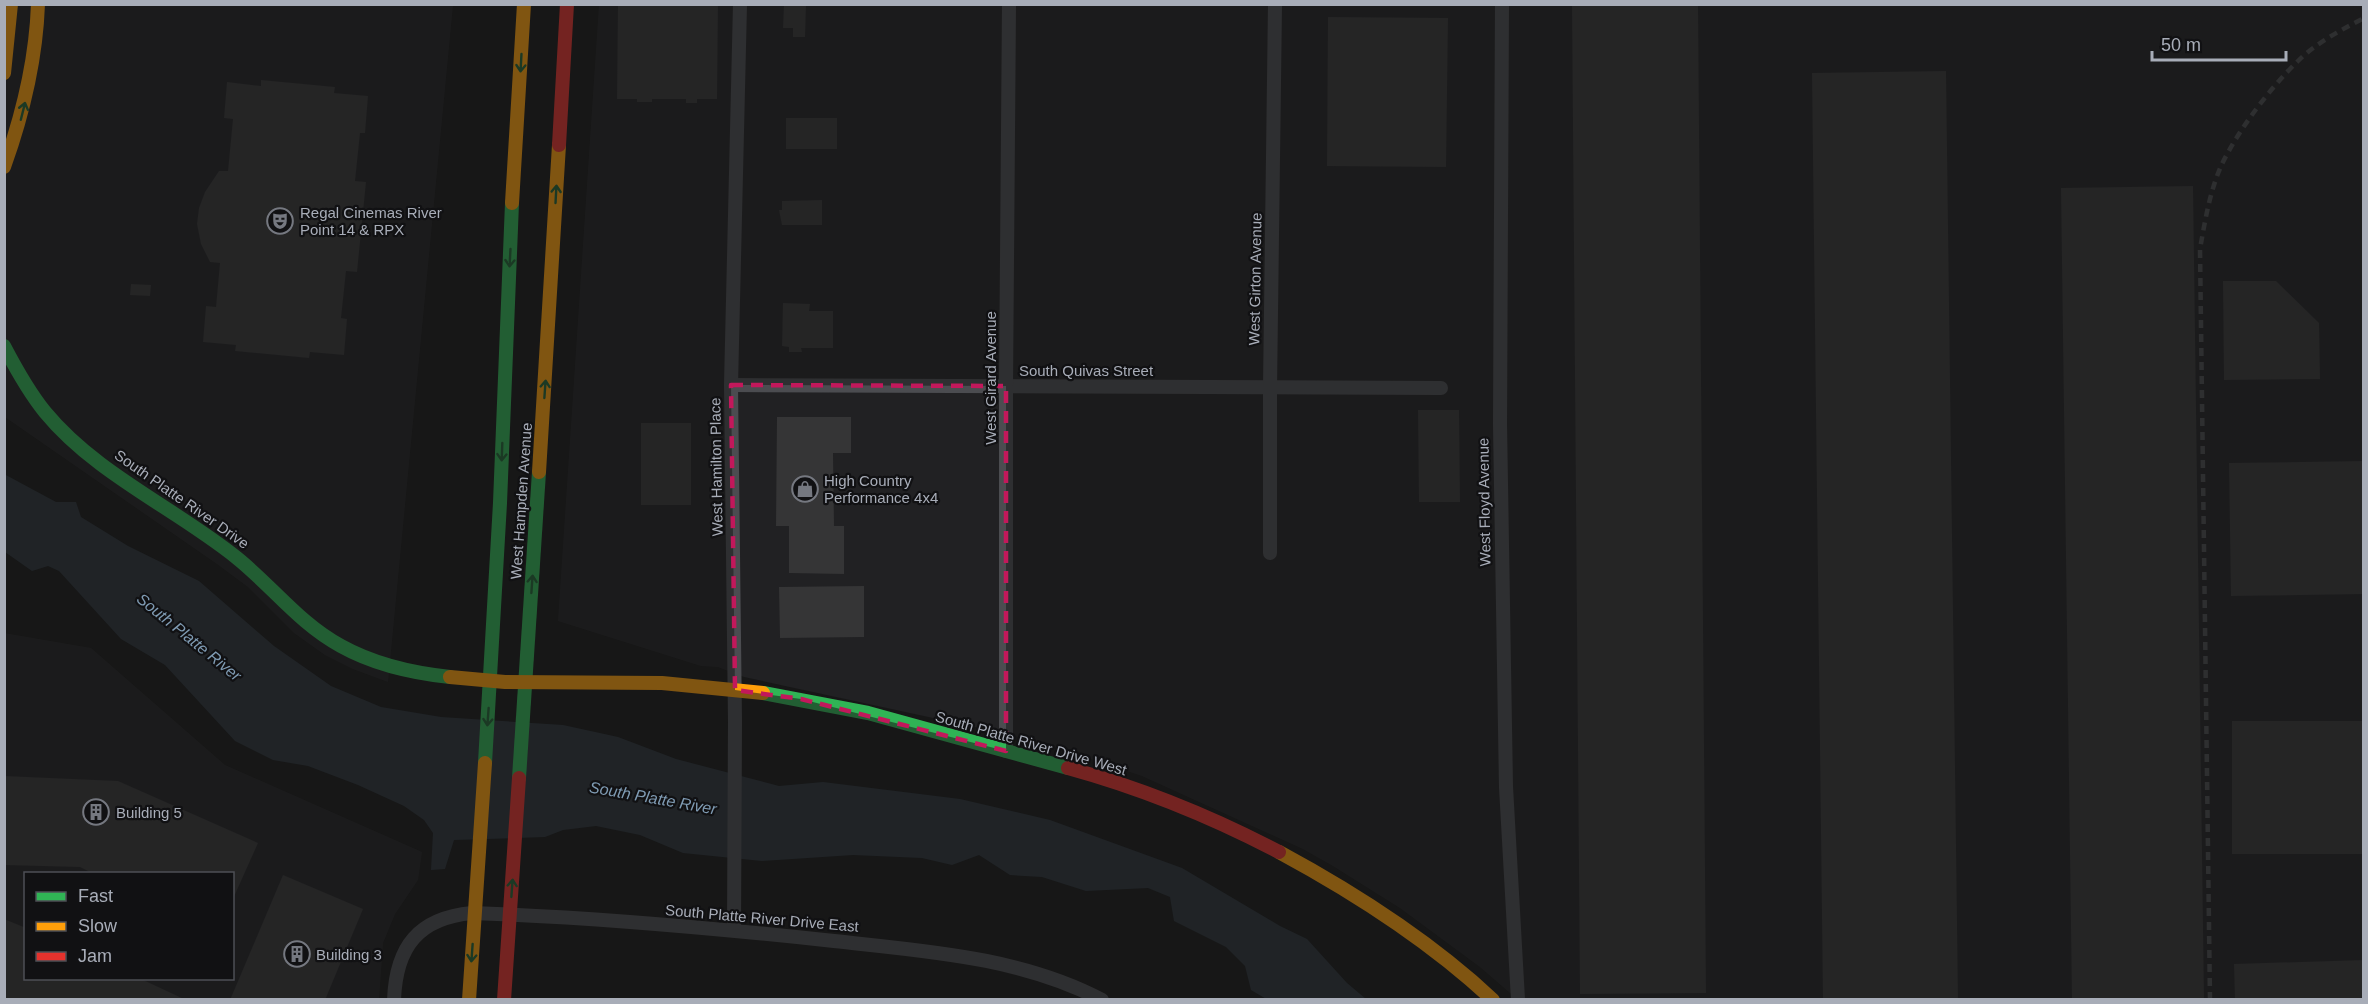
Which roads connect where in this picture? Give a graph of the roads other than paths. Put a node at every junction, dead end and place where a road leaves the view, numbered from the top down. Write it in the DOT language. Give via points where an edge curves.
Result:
graph roads {
  1 [pos="11,4"];
  2 [pos="38,4"];
  3 [pos="524,4"];
  4 [pos="567,4"];
  5 [pos="740,4"];
  6 [pos="1010,4"];
  7 [pos="1275,4"];
  8 [pos="1502,4"];
  9 [pos="4,73"];
  10 [pos="4,166"];
  11 [pos="4,346"];
  12 [pos="731,385"];
  13 [pos="1006,386"];
  14 [pos="1270,388"];
  15 [pos="1441,388"];
  16 [pos="1270,553"];
  17 [pos="504,682"];
  18 [pos="735,690"];
  19 [pos="1006,751"];
  20 [pos="734,930"];
  21 [pos="505,996"];
  22 [pos="394,999"];
  23 [pos="468,999"];
  24 [pos="1102,999"];
  25 [pos="1492,999"];
  26 [pos="1518,999"];
  1 -- 9 [label="main road"];
  10 -- 2 [label="main road, one-way" via="21,121 31,78"];
  3 -- 23 [label="main road, West Hampden Avenue, one-way" via="493,637"];
  21 -- 4 [label="main road, West Hampden Avenue, one-way"];
  5 -- 12 [label="street, West Hamilton Place"];
  6 -- 13 [label="street, West Girard Avenue"];
  7 -- 14 [label="street, West Girton Avenue"];
  8 -- 26 [label="street, West Floyd Avenue" via="1500,424 1506,787"];
  11 -- 17 [label="main road, South Platte River Drive" via="26,390 68,437 239,559 316,632 389,666"];
  12 -- 13 [label="street, South Quivas Street"];
  12 -- 18 [label="street, West Hamilton Place"];
  13 -- 14 [label="street, South Quivas Street"];
  13 -- 19 [label="street, West Girard Avenue"];
  14 -- 15 [label="street, South Quivas Street"];
  14 -- 16 [label="street, West Girton Avenue"];
  17 -- 18 [label="main road, South Platte River Drive West" via="686,684"];
  18 -- 19 [label="main road, South Platte River Drive West" via="870,713"];
  18 -- 20 [label="street, West Hamilton Place"];
  19 -- 25 [label="main road, South Platte River Drive West" via="1140,792 1285,854 1394,922"];
  20 -- 22 [label="street, South Platte River Drive East" via="472,913 447,916 417,933 406,946"];
  20 -- 24 [label="street, South Platte River Drive East" via="1006,965 1076,986"];
}
